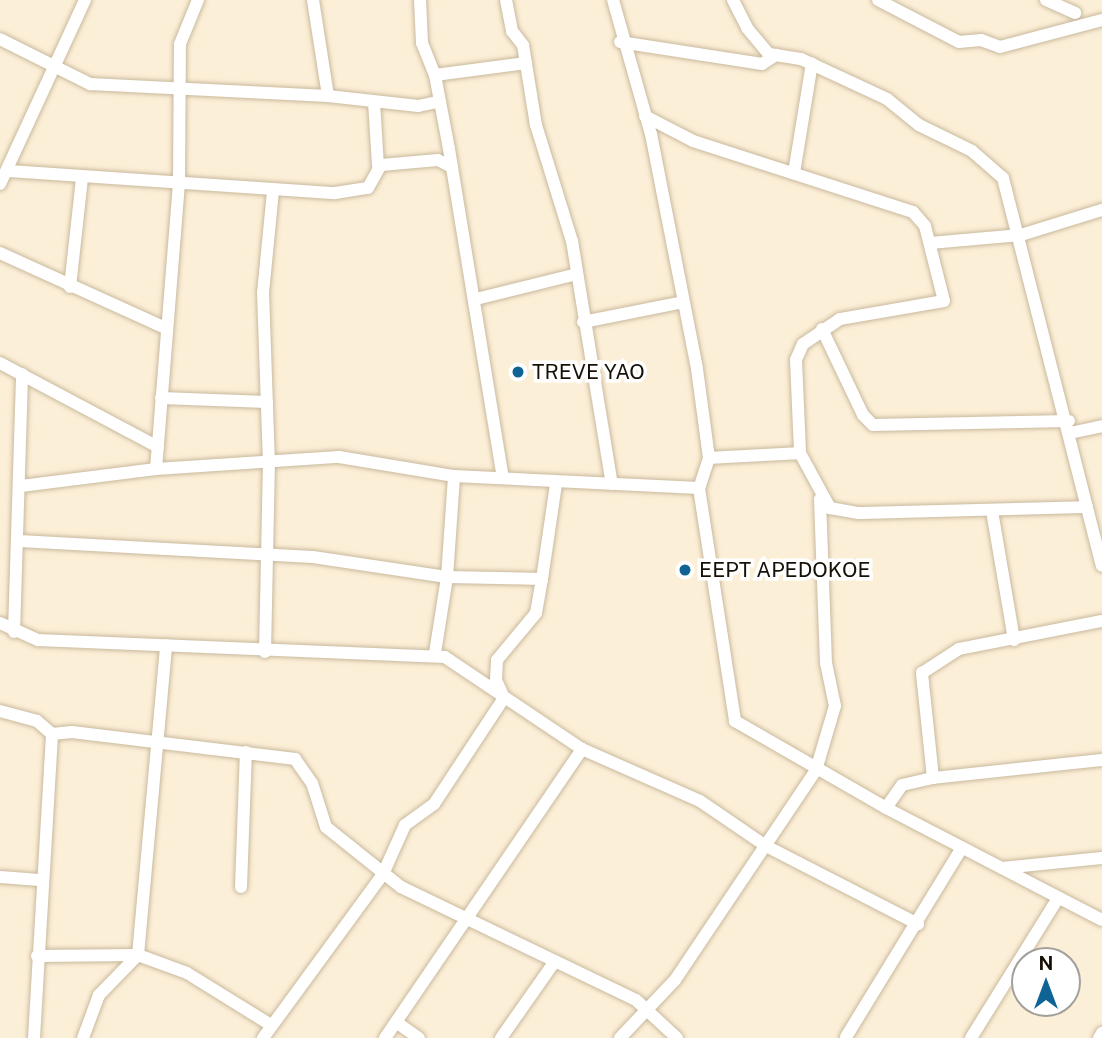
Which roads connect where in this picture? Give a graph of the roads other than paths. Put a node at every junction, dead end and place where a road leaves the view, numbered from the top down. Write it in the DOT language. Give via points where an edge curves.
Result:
graph roads {
  1 [pos="85,0"];
  2 [pos="198,0"];
  3 [pos="313,0"];
  4 [pos="420,0"];
  5 [pos="506,0"];
  6 [pos="613,0"];
  7 [pos="733,0"];
  8 [pos="878,0"];
  9 [pos="1046,0"];
  10 [pos="1074,7"];
  11 [pos="1102,20"];
  12 [pos="1085,24"];
  13 [pos="0,39"];
  14 [pos="620,42"];
  15 [pos="769,54"];
  16 [pos="526,63"];
  17 [pos="812,63"];
  18 [pos="51,68"];
  19 [pos="435,75"];
  20 [pos="177,89"];
  21 [pos="328,96"];
  22 [pos="374,102"];
  23 [pos="437,102"];
  24 [pos="645,116"];
  25 [pos="378,166"];
  26 [pos="450,166"];
  27 [pos="9,171"];
  28 [pos="794,173"];
  29 [pos="82,178"];
  30 [pos="179,180"];
  31 [pos="0,184"];
  32 [pos="273,191"];
  33 [pos="1102,210"];
  34 [pos="1021,235"];
  35 [pos="930,243"];
  36 [pos="0,253"];
  37 [pos="577,274"];
  38 [pos="70,287"];
  39 [pos="476,299"];
  40 [pos="683,302"];
  41 [pos="583,322"];
  42 [pos="165,328"];
  43 [pos="822,329"];
  44 [pos="0,363"];
  45 [pos="22,374"];
  46 [pos="161,398"];
  47 [pos="267,402"];
  48 [pos="1102,426"];
  49 [pos="1069,427"];
  50 [pos="158,447"];
  51 [pos="800,453"];
  52 [pos="709,458"];
  53 [pos="269,464"];
  54 [pos="156,469"];
  55 [pos="502,474"];
  56 [pos="454,476"];
  57 [pos="556,484"];
  58 [pos="612,484"];
  59 [pos="21,486"];
  60 [pos="699,488"];
  61 [pos="820,499"];
  62 [pos="1087,507"];
  63 [pos="992,511"];
  64 [pos="19,541"];
  65 [pos="266,558"];
  66 [pos="1102,566"];
  67 [pos="447,576"];
  68 [pos="542,579"];
  69 [pos="1102,621"];
  70 [pos="0,623"];
  71 [pos="14,632"];
  72 [pos="1014,640"];
  73 [pos="166,645"];
  74 [pos="265,652"];
  75 [pos="435,653"];
  76 [pos="504,698"];
  77 [pos="0,711"];
  78 [pos="52,734"];
  79 [pos="157,741"];
  80 [pos="582,749"];
  81 [pos="246,752"];
  82 [pos="1102,760"];
  83 [pos="816,770"];
  84 [pos="933,778"];
  85 [pos="886,808"];
  86 [pos="766,846"];
  87 [pos="962,848"];
  88 [pos="1102,858"];
  89 [pos="1002,868"];
  90 [pos="383,874"];
  91 [pos="0,877"];
  92 [pos="40,880"];
  93 [pos="241,887"];
  94 [pos="1058,898"];
  95 [pos="1102,920"];
  96 [pos="465,922"];
  97 [pos="918,924"];
  98 [pos="138,955"];
  99 [pos="37,956"];
  100 [pos="554,964"];
  101 [pos="652,1010"];
  102 [pos="396,1022"];
  103 [pos="271,1025"];
  104 [pos="1102,1033"];
  105 [pos="846,1037"];
  106 [pos="34,1038"];
  107 [pos="83,1038"];
  108 [pos="263,1038"];
  109 [pos="385,1038"];
  110 [pos="419,1038"];
  111 [pos="501,1038"];
  112 [pos="620,1038"];
  113 [pos="677,1038"];
  114 [pos="971,1038"];
  115 [pos="1099,1038"];
  1 -- 18 [label="street"];
  2 -- 20 [label="street" via="180,44"];
  3 -- 21 [label="street"];
  4 -- 19 [label="street" via="422,43"];
  5 -- 16 [label="street"];
  6 -- 14 [label="street"];
  7 -- 15 [label="street" via="747,28"];
  8 -- 12 [label="street" via="959,42 981,40 1000,47"];
  9 -- 10 [label="street"];
  10 -- 12 [label="street"];
  11 -- 12 [label="street"];
  13 -- 18 [label="street"];
  14 -- 15 [label="street" via="762,64 776,58"];
  14 -- 24 [label="street"];
  15 -- 17 [label="street"];
  16 -- 19 [label="street"];
  16 -- 37 [label="street" via="536,125 572,241"];
  17 -- 28 [label="street"];
  17 -- 34 [label="street" via="887,99 919,125 972,151 1003,178"];
  18 -- 20 [label="street" via="90,84"];
  18 -- 27 [label="street"];
  19 -- 23 [label="street"];
  20 -- 21 [label="street"];
  20 -- 30 [label="street"];
  21 -- 22 [label="street"];
  22 -- 23 [label="street" via="418,106"];
  22 -- 25 [label="street"];
  23 -- 26 [label="street"];
  24 -- 28 [label="street" via="668,131"];
  24 -- 40 [label="street"];
  25 -- 26 [label="street" via="438,160"];
  25 -- 32 [label="street" via="364,190"];
  26 -- 39 [label="street"];
  27 -- 29 [label="street"];
  27 -- 31 [label="street"];
  28 -- 35 [label="street" via="913,212"];
  29 -- 30 [label="street"];
  29 -- 38 [label="street"];
  30 -- 32 [label="street"];
  30 -- 42 [label="street"];
  32 -- 47 [label="street" via="263,293"];
  33 -- 34 [label="street"];
  34 -- 35 [label="street"];
  34 -- 49 [label="street" via="1042,347"];
  35 -- 43 [label="street" via="944,301 840,319"];
  36 -- 38 [label="street"];
  37 -- 39 [label="street"];
  37 -- 41 [label="street"];
  38 -- 42 [label="street"];
  39 -- 55 [label="street"];
  40 -- 41 [label="street"];
  40 -- 52 [label="street"];
  41 -- 58 [label="street"];
  42 -- 46 [label="street"];
  43 -- 49 [label="street" via="863,415 873,425"];
  43 -- 51 [label="street" via="803,344 796,360"];
  44 -- 45 [label="street"];
  45 -- 50 [label="street"];
  45 -- 59 [label="street"];
  46 -- 47 [label="street"];
  46 -- 50 [label="street"];
  47 -- 53 [label="street"];
  48 -- 49 [label="street"];
  49 -- 62 [label="street"];
  50 -- 54 [label="street"];
  51 -- 52 [label="street"];
  51 -- 61 [label="street"];
  52 -- 60 [label="street"];
  53 -- 54 [label="street"];
  53 -- 56 [label="street" via="339,457"];
  53 -- 65 [label="street"];
  54 -- 59 [label="street"];
  55 -- 56 [label="street"];
  55 -- 57 [label="street"];
  56 -- 67 [label="street"];
  57 -- 58 [label="street"];
  57 -- 68 [label="street"];
  58 -- 60 [label="street"];
  59 -- 64 [label="street"];
  60 -- 83 [label="street" via="735,721"];
  61 -- 63 [label="street" via="842,512"];
  61 -- 83 [label="street" via="826,663 835,706"];
  62 -- 63 [label="street"];
  62 -- 66 [label="street"];
  63 -- 72 [label="street"];
  64 -- 65 [label="street"];
  64 -- 71 [label="street"];
  65 -- 67 [label="street" via="313,557"];
  65 -- 74 [label="street"];
  67 -- 68 [label="street"];
  67 -- 75 [label="street"];
  68 -- 76 [label="street" via="536,613 497,660 496,680"];
  69 -- 72 [label="street"];
  70 -- 71 [label="street"];
  71 -- 73 [label="street" via="38,640"];
  72 -- 84 [label="street" via="959,649 922,673"];
  73 -- 74 [label="street"];
  73 -- 79 [label="street"];
  74 -- 75 [label="street"];
  75 -- 76 [label="street"];
  76 -- 80 [label="street"];
  76 -- 90 [label="street" via="434,804 405,825"];
  77 -- 78 [label="street" via="37,721"];
  78 -- 79 [label="street"];
  78 -- 92 [label="street"];
  79 -- 81 [label="street"];
  79 -- 98 [label="street"];
  80 -- 86 [label="street" via="700,801"];
  80 -- 96 [label="street"];
  81 -- 90 [label="street" via="295,759 312,783 326,827"];
  81 -- 93 [label="street"];
  82 -- 84 [label="street"];
  83 -- 85 [label="street"];
  83 -- 86 [label="street"];
  84 -- 85 [label="street" via="902,785"];
  85 -- 87 [label="street"];
  86 -- 97 [label="street"];
  86 -- 101 [label="street"];
  87 -- 89 [label="street"];
  87 -- 97 [label="street"];
  88 -- 89 [label="street"];
  89 -- 94 [label="street"];
  90 -- 96 [label="street"];
  90 -- 103 [label="street"];
  91 -- 92 [label="street"];
  92 -- 99 [label="street"];
  94 -- 95 [label="street"];
  94 -- 114 [label="street"];
  96 -- 100 [label="street"];
  96 -- 102 [label="street"];
  97 -- 105 [label="street"];
  98 -- 99 [label="street"];
  98 -- 103 [label="street" via="187,973"];
  98 -- 107 [label="street" via="99,995"];
  99 -- 106 [label="street"];
  100 -- 101 [label="street"];
  100 -- 111 [label="street"];
  101 -- 112 [label="street"];
  101 -- 113 [label="street"];
  102 -- 109 [label="street"];
  102 -- 110 [label="street"];
  103 -- 108 [label="street"];
  104 -- 115 [label="street"];
}
